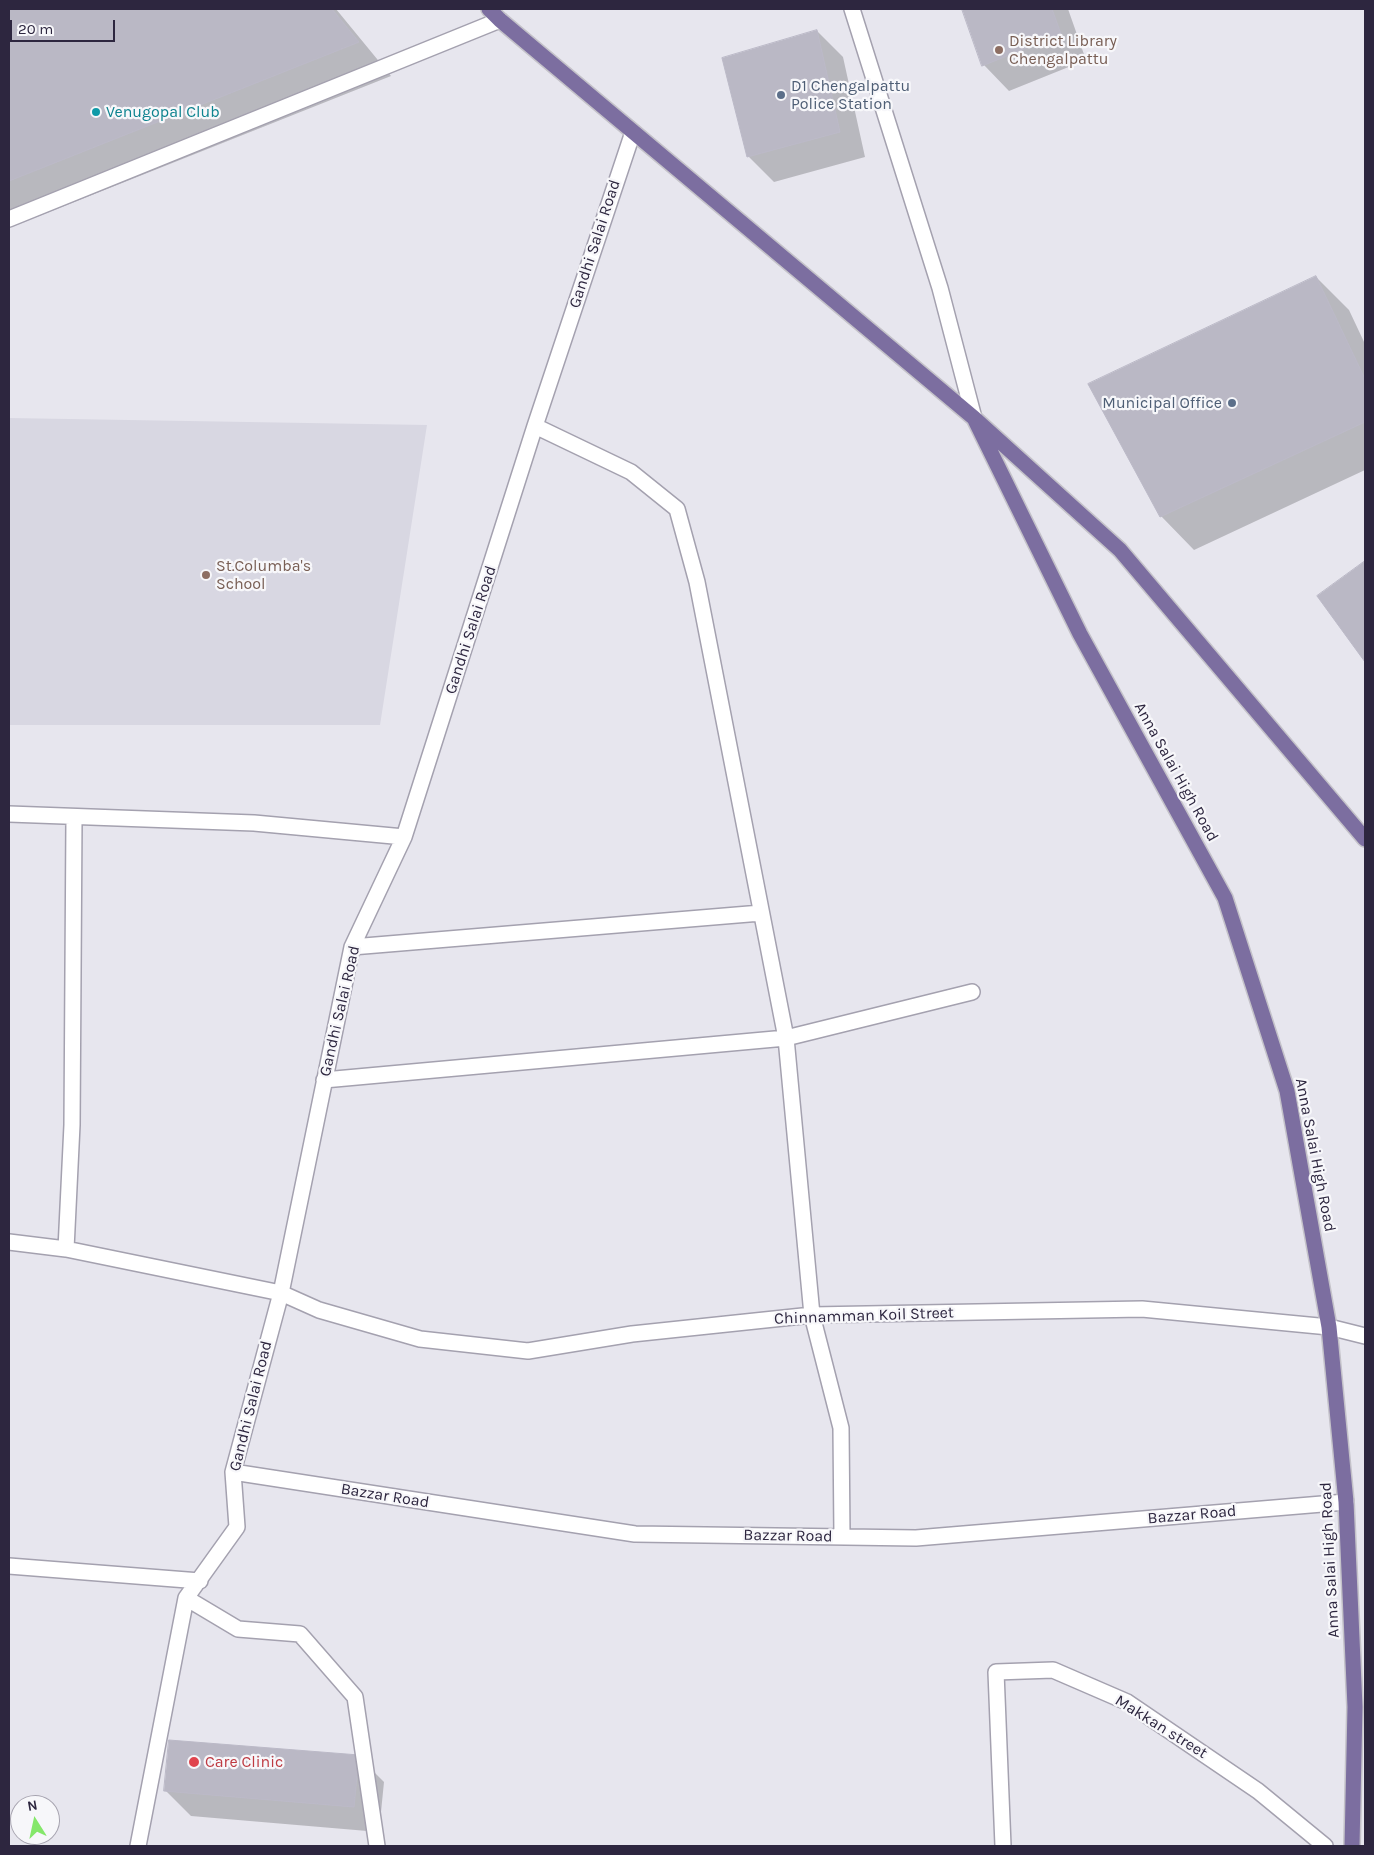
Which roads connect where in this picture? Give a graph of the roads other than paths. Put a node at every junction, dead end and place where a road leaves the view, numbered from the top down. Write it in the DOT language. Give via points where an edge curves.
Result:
graph roads {
  1 [pos="489,9"];
  2 [pos="852,9"];
  3 [pos="500,20"];
  4 [pos="633,132"];
  5 [pos="9,219"];
  6 [pos="974,418"];
  7 [pos="535,426"];
  8 [pos="9,814"];
  9 [pos="74,818"];
  10 [pos="404,837"];
  11 [pos="1365,839"];
  12 [pos="760,913"];
  13 [pos="352,947"];
  14 [pos="972,992"];
  15 [pos="786,1038"];
  16 [pos="324,1080"];
  17 [pos="9,1242"];
  18 [pos="66,1249"];
  19 [pos="281,1293"];
  20 [pos="812,1315"];
  21 [pos="1329,1327"];
  22 [pos="1365,1336"];
  23 [pos="232,1472"];
  24 [pos="1346,1502"];
  25 [pos="842,1537"];
  26 [pos="9,1566"];
  27 [pos="200,1581"];
  28 [pos="186,1598"];
  29 [pos="138,1846"];
  30 [pos="377,1846"];
  31 [pos="1003,1846"];
  32 [pos="1325,1846"];
  33 [pos="1352,1846"];
  1 -- 3 [label="main road"];
  2 -- 6 [label="street" via="940,288"];
  3 -- 4 [label="main road"];
  3 -- 5 [label="street"];
  4 -- 6 [label="main road"];
  4 -- 7 [label="street, Gandhi Salai Road"];
  6 -- 11 [label="main road" via="1120,550"];
  6 -- 21 [label="main road, Anna Salai High Road" via="1080,634 1225,898 1287,1090"];
  7 -- 10 [label="street, Gandhi Salai Road"];
  7 -- 12 [label="street" via="631,472 677,509 699,592"];
  8 -- 9 [label="street"];
  9 -- 10 [label="street" via="254,823"];
  9 -- 18 [label="street" via="72,1125"];
  10 -- 13 [label="street, Gandhi Salai Road"];
  12 -- 13 [label="street"];
  12 -- 15 [label="street"];
  13 -- 16 [label="street, Gandhi Salai Road"];
  14 -- 15 [label="street"];
  15 -- 16 [label="street"];
  15 -- 20 [label="street"];
  16 -- 19 [label="street, Gandhi Salai Road"];
  17 -- 18 [label="street, Chinnamman Koil Street"];
  18 -- 19 [label="street, Chinnamman Koil Street"];
  19 -- 20 [label="street, Chinnamman Koil Street" via="319,1310 420,1339 528,1351 632,1334"];
  19 -- 23 [label="street, Gandhi Salai Road"];
  20 -- 21 [label="street, Chinnamman Koil Street" via="1142,1309"];
  20 -- 25 [label="street" via="841,1428"];
  21 -- 22 [label="street, Chinnamman Koil Street"];
  21 -- 24 [label="main road, Anna Salai High Road"];
  23 -- 25 [label="street, Bazzar Road" via="635,1534"];
  23 -- 27 [label="street, Gandhi Salai Road" via="237,1527"];
  24 -- 25 [label="street, Bazzar Road" via="916,1538"];
  24 -- 33 [label="main road, Anna Salai High Road" via="1355,1707"];
  26 -- 27 [label="street"];
  27 -- 28 [label="street, Gandhi Salai Road"];
  28 -- 29 [label="street, Gandhi Salai Road"];
  28 -- 30 [label="street" via="238,1629 300,1634 355,1697"];
  31 -- 32 [label="street, Makkan street" via="996,1672 1053,1670 1127,1702 1258,1791"];
}
